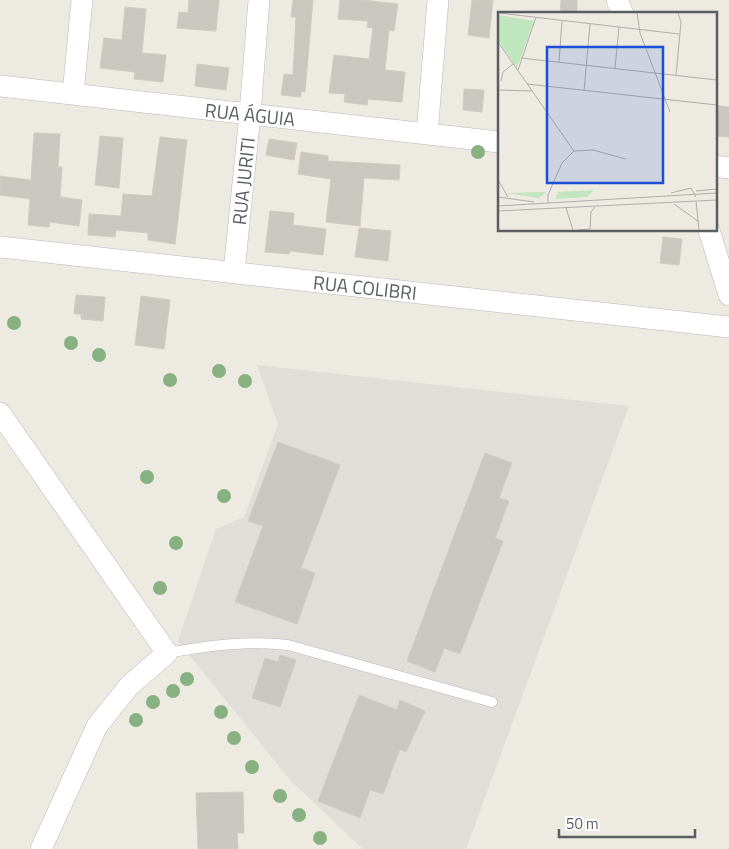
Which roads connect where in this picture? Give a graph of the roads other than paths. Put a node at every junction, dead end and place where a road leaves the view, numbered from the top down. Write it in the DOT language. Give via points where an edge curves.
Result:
graph roads {
  1 [pos="82,0"];
  2 [pos="259,0"];
  3 [pos="438,0"];
  4 [pos="617,0"];
  5 [pos="622,12"];
  6 [pos="0,86"];
  7 [pos="73,94"];
  8 [pos="250,114"];
  9 [pos="426,134"];
  10 [pos="498,142"];
  11 [pos="716,166"];
  12 [pos="729,168"];
  13 [pos="709,231"];
  14 [pos="0,247"];
  15 [pos="234,272"];
  16 [pos="729,295"];
  17 [pos="729,327"];
  18 [pos="0,413"];
  19 [pos="167,653"];
  20 [pos="492,702"];
  21 [pos="41,849"];
  1 -- 7 [label="street"];
  2 -- 8 [label="street, RUA JURITI"];
  3 -- 9 [label="street"];
  4 -- 5 [label="street"];
  6 -- 7 [label="street, RUA ÁGUIA"];
  7 -- 8 [label="street, RUA ÁGUIA"];
  8 -- 9 [label="street, RUA ÁGUIA"];
  8 -- 15 [label="street, RUA JURITI"];
  9 -- 10 [label="street, RUA ÁGUIA"];
  11 -- 12 [label="street"];
  13 -- 16 [label="street"];
  14 -- 15 [label="street, RUA COLIBRI"];
  15 -- 17 [label="street, RUA COLIBRI"];
  18 -- 19 [label="street"];
  19 -- 20 [label="lane" via="267,642 288,645"];
  19 -- 21 [label="street" via="129,686 97,726"];
}
